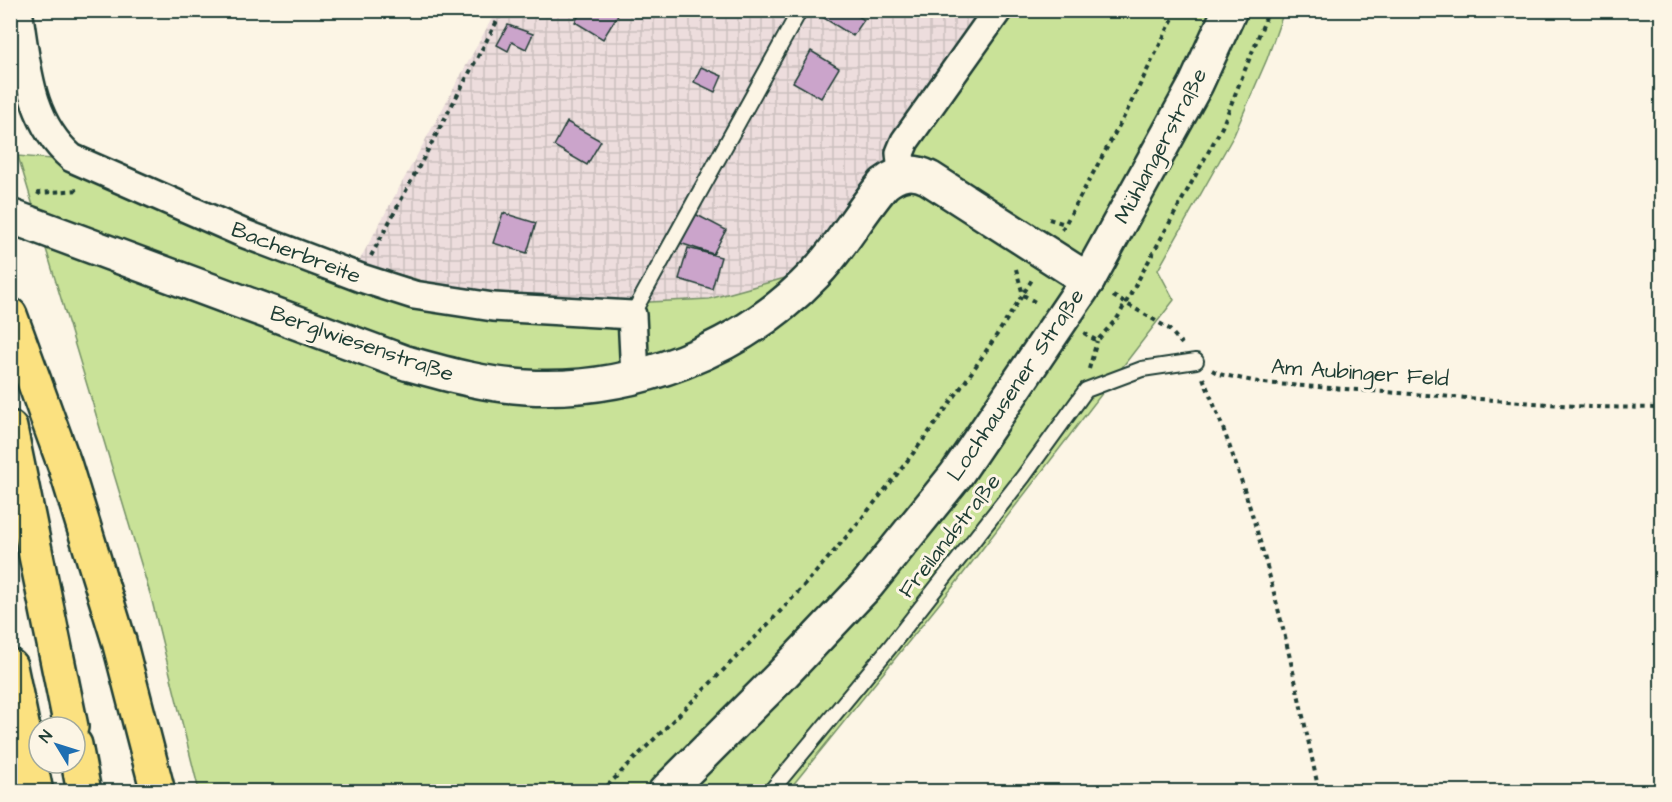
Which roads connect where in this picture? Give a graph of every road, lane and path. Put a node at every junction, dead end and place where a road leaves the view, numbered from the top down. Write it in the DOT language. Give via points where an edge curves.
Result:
graph roads {
  1 [pos="18,10"];
  2 [pos="503,10"];
  3 [pos="800,10"];
  4 [pos="998,10"];
  5 [pos="1177,10"];
  6 [pos="1230,10"];
  7 [pos="1269,10"];
  8 [pos="902,174"];
  9 [pos="10,216"];
  10 [pos="1048,255"];
  11 [pos="361,278"];
  12 [pos="1088,280"];
  13 [pos="1023,295"];
  14 [pos="1125,304"];
  15 [pos="10,315"];
  16 [pos="632,315"];
  17 [pos="1062,320"];
  18 [pos="1196,361"];
  19 [pos="636,376"];
  20 [pos="1662,408"];
  21 [pos="10,428"];
  22 [pos="10,666"];
  23 [pos="69,715"];
  24 [pos="81,775"];
  25 [pos="36,792"];
  26 [pos="84,792"];
  27 [pos="158,792"];
  28 [pos="601,792"];
  29 [pos="665,792"];
  30 [pos="770,792"];
  31 [pos="1319,792"];
  1 -- 11 [label="street, Bacherbreite" via="35,105 57,145 72,158 245,234"];
  2 -- 11 [label="path"];
  3 -- 16 [label="lane"];
  4 -- 8 [label="street" via="905,141 900,153"];
  5 -- 10 [label="path"];
  6 -- 12 [label="street, Mühlangerstraße" via="1196,84"];
  7 -- 14 [label="path" via="1222,127"];
  8 -- 10 [label="street, Lochhausener Straße" via="921,174"];
  8 -- 19 [label="street, Berglwiesenstraße" via="884,184 837,250 799,291 766,317 718,347 674,366"];
  9 -- 19 [label="street, Berglwiesenstraße" via="406,363 466,380 551,388"];
  10 -- 12 [label="street, Lochhausener Straße"];
  10 -- 13 [label="path"];
  11 -- 16 [label="street, Bacherbreite" via="414,295 492,307"];
  12 -- 14 [label="path, Am Aubinger Feld"];
  12 -- 17 [label="street, Lochhausener Straße"];
  13 -- 17 [label="path"];
  13 -- 28 [label="path" via="888,487 714,680"];
  14 -- 17 [label="path" via="1097,341"];
  14 -- 18 [label="path, Am Aubinger Feld" via="1168,328"];
  15 -- 27 [label="highway" via="64,466 119,641"];
  16 -- 19 [label="street"];
  17 -- 29 [label="street, Lochhausener Straße" via="956,475 867,585"];
  18 -- 20 [label="path, Am Aubinger Feld" via="1219,374 1263,383 1588,407"];
  18 -- 30 [label="lane, Freilandstraße" via="1142,369 1086,390 891,647"];
  18 -- 31 [label="path" via="1226,431 1288,639"];
  21 -- 23 [label="highway"];
  22 -- 25 [label="highway"];
  24 -- 26 [label="highway"];
}
